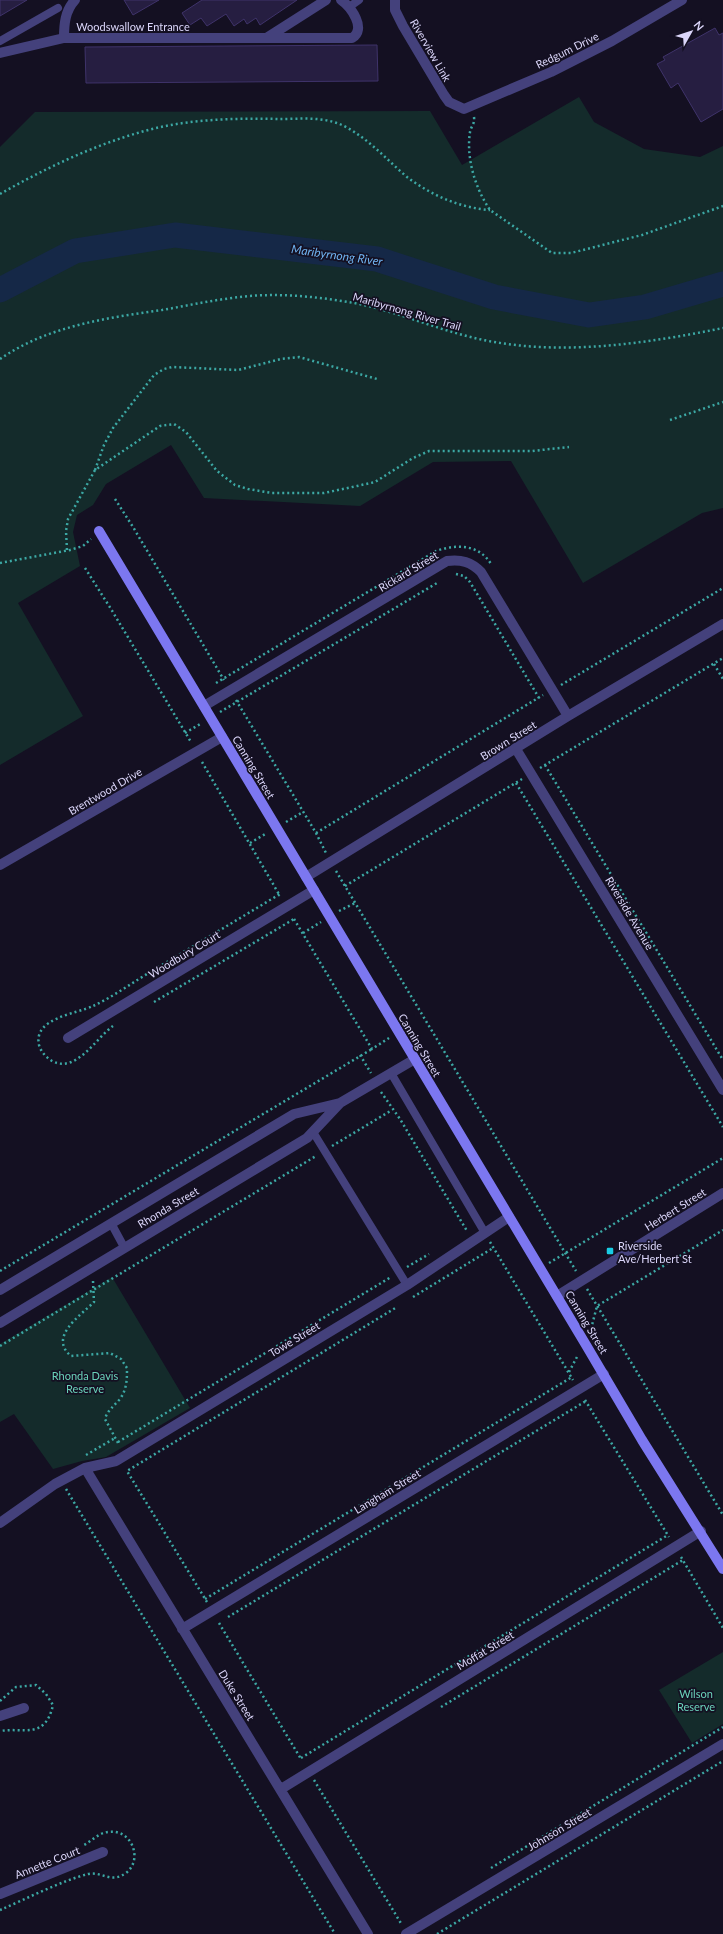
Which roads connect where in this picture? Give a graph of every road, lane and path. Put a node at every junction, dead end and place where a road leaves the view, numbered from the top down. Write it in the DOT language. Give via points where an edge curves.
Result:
graph roads {
  1 [pos="75,0"];
  2 [pos="326,0"];
  3 [pos="359,0"];
  4 [pos="395,0"];
  5 [pos="682,0"];
  6 [pos="345,4"];
  7 [pos="58,8"];
  8 [pos="268,37"];
  9 [pos="64,38"];
  10 [pos="0,41"];
  11 [pos="0,54"];
  12 [pos="481,102"];
  13 [pos="457,107"];
  14 [pos="0,194"];
  15 [pos="723,206"];
  16 [pos="490,210"];
  17 [pos="723,328"];
  18 [pos="0,359"];
  19 [pos="378,379"];
  20 [pos="723,402"];
  21 [pos="670,420"];
  22 [pos="569,447"];
  23 [pos="95,470"];
  24 [pos="114,499"];
  25 [pos="99,531"];
  26 [pos="67,550"];
  27 [pos="0,563"];
  28 [pos="492,565"];
  29 [pos="85,568"];
  30 [pos="451,574"];
  31 [pos="438,582"];
  32 [pos="723,588"];
  33 [pos="723,624"];
  34 [pos="714,664"];
  35 [pos="559,677"];
  36 [pos="223,678"];
  37 [pos="723,679"];
  38 [pos="563,684"];
  39 [pos="231,690"];
  40 [pos="551,691"];
  41 [pos="197,696"];
  42 [pos="539,698"];
  43 [pos="238,702"];
  44 [pos="204,706"];
  45 [pos="568,716"];
  46 [pos="211,718"];
  47 [pos="185,733"];
  48 [pos="222,737"];
  49 [pos="516,749"];
  50 [pos="197,752"];
  51 [pos="545,765"];
  52 [pos="516,783"];
  53 [pos="316,833"];
  54 [pos="331,863"];
  55 [pos="0,865"];
  56 [pos="306,877"];
  57 [pos="314,890"];
  58 [pos="287,906"];
  59 [pos="399,1032"];
  60 [pos="68,1038"];
  61 [pos="372,1049"];
  62 [pos="360,1055"];
  63 [pos="415,1059"];
  64 [pos="723,1060"];
  65 [pos="391,1073"];
  66 [pos="375,1082"];
  67 [pos="723,1090"];
  68 [pos="340,1103"];
  69 [pos="392,1110"];
  70 [pos="723,1127"];
  71 [pos="313,1132"];
  72 [pos="325,1151"];
  73 [pos="723,1158"];
  74 [pos="723,1193"];
  75 [pos="509,1217"];
  76 [pos="111,1223"];
  77 [pos="723,1230"];
  78 [pos="485,1233"];
  79 [pos="462,1235"];
  80 [pos="124,1247"];
  81 [pos="493,1248"];
  82 [pos="565,1253"];
  83 [pos="430,1254"];
  84 [pos="92,1267"];
  85 [pos="540,1268"];
  86 [pos="0,1271"];
  87 [pos="399,1272"];
  88 [pos="582,1281"];
  89 [pos="407,1284"];
  90 [pos="0,1290"];
  91 [pos="93,1290"];
  92 [pos="557,1296"];
  93 [pos="412,1298"];
  94 [pos="398,1306"];
  95 [pos="597,1306"];
  96 [pos="0,1323"];
  97 [pos="586,1345"];
  98 [pos="0,1346"];
  99 [pos="569,1372"];
  100 [pos="604,1374"];
  101 [pos="572,1377"];
  102 [pos="579,1389"];
  103 [pos="115,1438"];
  104 [pos="118,1442"];
  105 [pos="126,1455"];
  106 [pos="84,1456"];
  107 [pos="85,1468"];
  108 [pos="61,1481"];
  109 [pos="723,1515"];
  110 [pos="0,1523"];
  111 [pos="700,1531"];
  112 [pos="668,1535"];
  113 [pos="675,1548"];
  114 [pos="682,1560"];
  115 [pos="723,1569"];
  116 [pos="205,1599"];
  117 [pos="212,1611"];
  118 [pos="723,1628"];
  119 [pos="182,1629"];
  120 [pos="24,1708"];
  121 [pos="437,1709"];
  122 [pos="0,1716"];
  123 [pos="723,1727"];
  124 [pos="723,1744"];
  125 [pos="301,1758"];
  126 [pos="723,1761"];
  127 [pos="322,1778"];
  128 [pos="315,1782"];
  129 [pos="281,1788"];
  130 [pos="103,1852"];
  131 [pos="488,1870"];
  132 [pos="0,1894"];
  133 [pos="407,1918"];
  134 [pos="400,1922"];
  135 [pos="335,1934"];
  136 [pos="368,1934"];
  137 [pos="406,1934"];
  138 [pos="437,1934"];
  1 -- 9 [label="street" via="64,22"];
  2 -- 8 [label="street"];
  3 -- 6 [label="lane"];
  4 -- 13 [label="street, Riverview Link" via="395,10 403,26 444,95"];
  5 -- 12 [label="street, Redgum Drive" via="612,41 551,72"];
  6 -- 8 [label="street, Woodswallow Entrance" via="356,19 359,30 352,38"];
  7 -- 10 [label="lane"];
  8 -- 9 [label="street, Woodswallow Entrance"];
  9 -- 11 [label="street, Woodswallow Entrance"];
  12 -- 13 [label="street, Redgum Drive" via="464,109"];
  12 -- 16 [label="path" via="470,130 470,147 477,186"];
  14 -- 16 [label="path" via="56,165 141,132 181,123 249,118 327,120 366,139 425,190 466,207"];
  15 -- 16 [label="path" via="642,235 571,253 552,252"];
  17 -- 18 [label="path, Maribyrnong River Trail" via="668,339 577,347 539,347 460,335 356,304 293,295 233,297 105,318 58,330 16,348"];
  19 -- 23 [label="path" via="299,357 238,370 172,367 164,369 150,380 113,428"];
  20 -- 21 [label="path"];
  22 -- 23 [label="path" via="532,452 429,451 375,482 324,494 272,493 234,485 224,478 186,432 174,424 153,429"];
  23 -- 26 [label="path" via="68,519"];
  24 -- 36 [label="path"];
  25 -- 26 [label="path" via="84,546"];
  25 -- 41 [label="street, Canning Street"];
  26 -- 27 [label="path"];
  28 -- 36 [label="path" via="488,559 462,545 448,546 436,551"];
  29 -- 47 [label="path"];
  30 -- 42 [label="path" via="464,576 470,582"];
  31 -- 43 [label="path"];
  32 -- 38 [label="path"];
  33 -- 45 [label="street, Brown Street"];
  34 -- 37 [label="path"];
  35 -- 38 [label="path"];
  36 -- 39 [label="path"];
  36 -- 41 [label="path"];
  38 -- 40 [label="path"];
  39 -- 40 [label="street, Rickard Street" via="448,561 456,560 464,561 481,572"];
  39 -- 43 [label="path"];
  39 -- 44 [label="street, Rickard Street"];
  40 -- 42 [label="path"];
  40 -- 45 [label="street, Rickard Street"];
  41 -- 44 [label="street, Canning Street"];
  42 -- 53 [label="path"];
  43 -- 46 [label="path"];
  43 -- 53 [label="path"];
  44 -- 46 [label="street, Canning Street"];
  45 -- 49 [label="street, Brown Street"];
  46 -- 47 [label="path"];
  46 -- 48 [label="street, Canning Street"];
  47 -- 50 [label="path"];
  48 -- 50 [label="street, Brentwood Drive"];
  48 -- 56 [label="street, Canning Street"];
  49 -- 54 [label="street, Brown Street"];
  49 -- 67 [label="street, Riverside Avenue"];
  50 -- 55 [label="street, Brentwood Drive"];
  50 -- 58 [label="path"];
  51 -- 64 [label="path"];
  52 -- 70 [label="path"];
  53 -- 54 [label="path"];
  54 -- 56 [label="street, Brown Street"];
  54 -- 82 [label="path"];
  56 -- 57 [label="street, Canning Street"];
  57 -- 58 [label="street, Woodbury Court"];
  57 -- 59 [label="street, Canning Street"];
  58 -- 60 [label="street, Woodbury Court"];
  58 -- 61 [label="path"];
  59 -- 61 [label="path"];
  59 -- 63 [label="street, Canning Street"];
  61 -- 62 [label="path"];
  62 -- 66 [label="path"];
  62 -- 86 [label="path"];
  63 -- 65 [label="street, Rhonda Street"];
  63 -- 75 [label="street, Canning Street"];
  65 -- 66 [label="street, Rhonda Street"];
  65 -- 78 [label="lane"];
  66 -- 68 [label="street, Rhonda Street"];
  66 -- 69 [label="path"];
  68 -- 71 [label="street, Rhonda Street"];
  68 -- 76 [label="street, Rhonda Street" via="294,1114"];
  69 -- 72 [label="path"];
  69 -- 79 [label="path" via="468,1231"];
  71 -- 72 [label="lane"];
  71 -- 80 [label="street, Rhonda Street" via="307,1138"];
  72 -- 87 [label="lane"];
  72 -- 91 [label="path"];
  73 -- 82 [label="path"];
  74 -- 88 [label="street, Herbert Street"];
  75 -- 78 [label="street, Towe Street"];
  75 -- 85 [label="street, Canning Street"];
  76 -- 80 [label="lane"];
  76 -- 90 [label="street, Rhonda Street"];
  77 -- 95 [label="path"];
  78 -- 81 [label="path"];
  78 -- 89 [label="street, Towe Street"];
  80 -- 84 [label="street, Rhonda Street"];
  81 -- 93 [label="path"];
  81 -- 99 [label="path"];
  82 -- 85 [label="path"];
  82 -- 88 [label="path"];
  83 -- 87 [label="path"];
  84 -- 91 [label="path"];
  84 -- 96 [label="street, Rhonda Street"];
  85 -- 92 [label="street, Canning Street"];
  87 -- 89 [label="lane"];
  87 -- 104 [label="path"];
  88 -- 92 [label="street, Herbert Street"];
  88 -- 95 [label="path"];
  89 -- 105 [label="street, Towe Street"];
  91 -- 98 [label="path"];
  91 -- 103 [label="path" via="94,1302 66,1331 62,1343 64,1350 71,1356 110,1353 121,1359 128,1368 126,1386 121,1398 106,1413 105,1419"];
  92 -- 97 [label="street, Canning Street"];
  94 -- 116 [label="path" via="127,1471"];
  95 -- 97 [label="path"];
  95 -- 109 [label="path"];
  97 -- 99 [label="path"];
  97 -- 100 [label="street, Canning Street"];
  99 -- 101 [label="path"];
  100 -- 102 [label="street, Langham Street"];
  100 -- 111 [label="street, Canning Street" via="642,1440"];
  101 -- 102 [label="path"];
  101 -- 116 [label="path"];
  102 -- 112 [label="path"];
  102 -- 117 [label="street, Langham Street"];
  103 -- 104 [label="path"];
  103 -- 106 [label="path"];
  104 -- 105 [label="path"];
  105 -- 107 [label="street, Towe Street" via="116,1461"];
  107 -- 108 [label="street, Towe Street"];
  107 -- 119 [label="street, Duke Street"];
  108 -- 110 [label="street, Towe Street"];
  108 -- 135 [label="path"];
  111 -- 113 [label="street, Moffat Street"];
  111 -- 115 [label="street, Canning Street"];
  112 -- 113 [label="path"];
  112 -- 125 [label="path"];
  113 -- 114 [label="path"];
  113 -- 129 [label="street, Moffat Street"];
  114 -- 118 [label="path"];
  114 -- 121 [label="path"];
  116 -- 117 [label="path"];
  117 -- 119 [label="street, Langham Street"];
  119 -- 129 [label="street, Duke Street"];
  120 -- 122 [label="street"];
  123 -- 131 [label="path"];
  124 -- 137 [label="street, Johnson Street"];
  126 -- 138 [label="path"];
  127 -- 128 [label="path"];
  129 -- 136 [label="street, Duke Street"];
  130 -- 132 [label="street, Annette Court"];
  133 -- 134 [label="path"];
}
